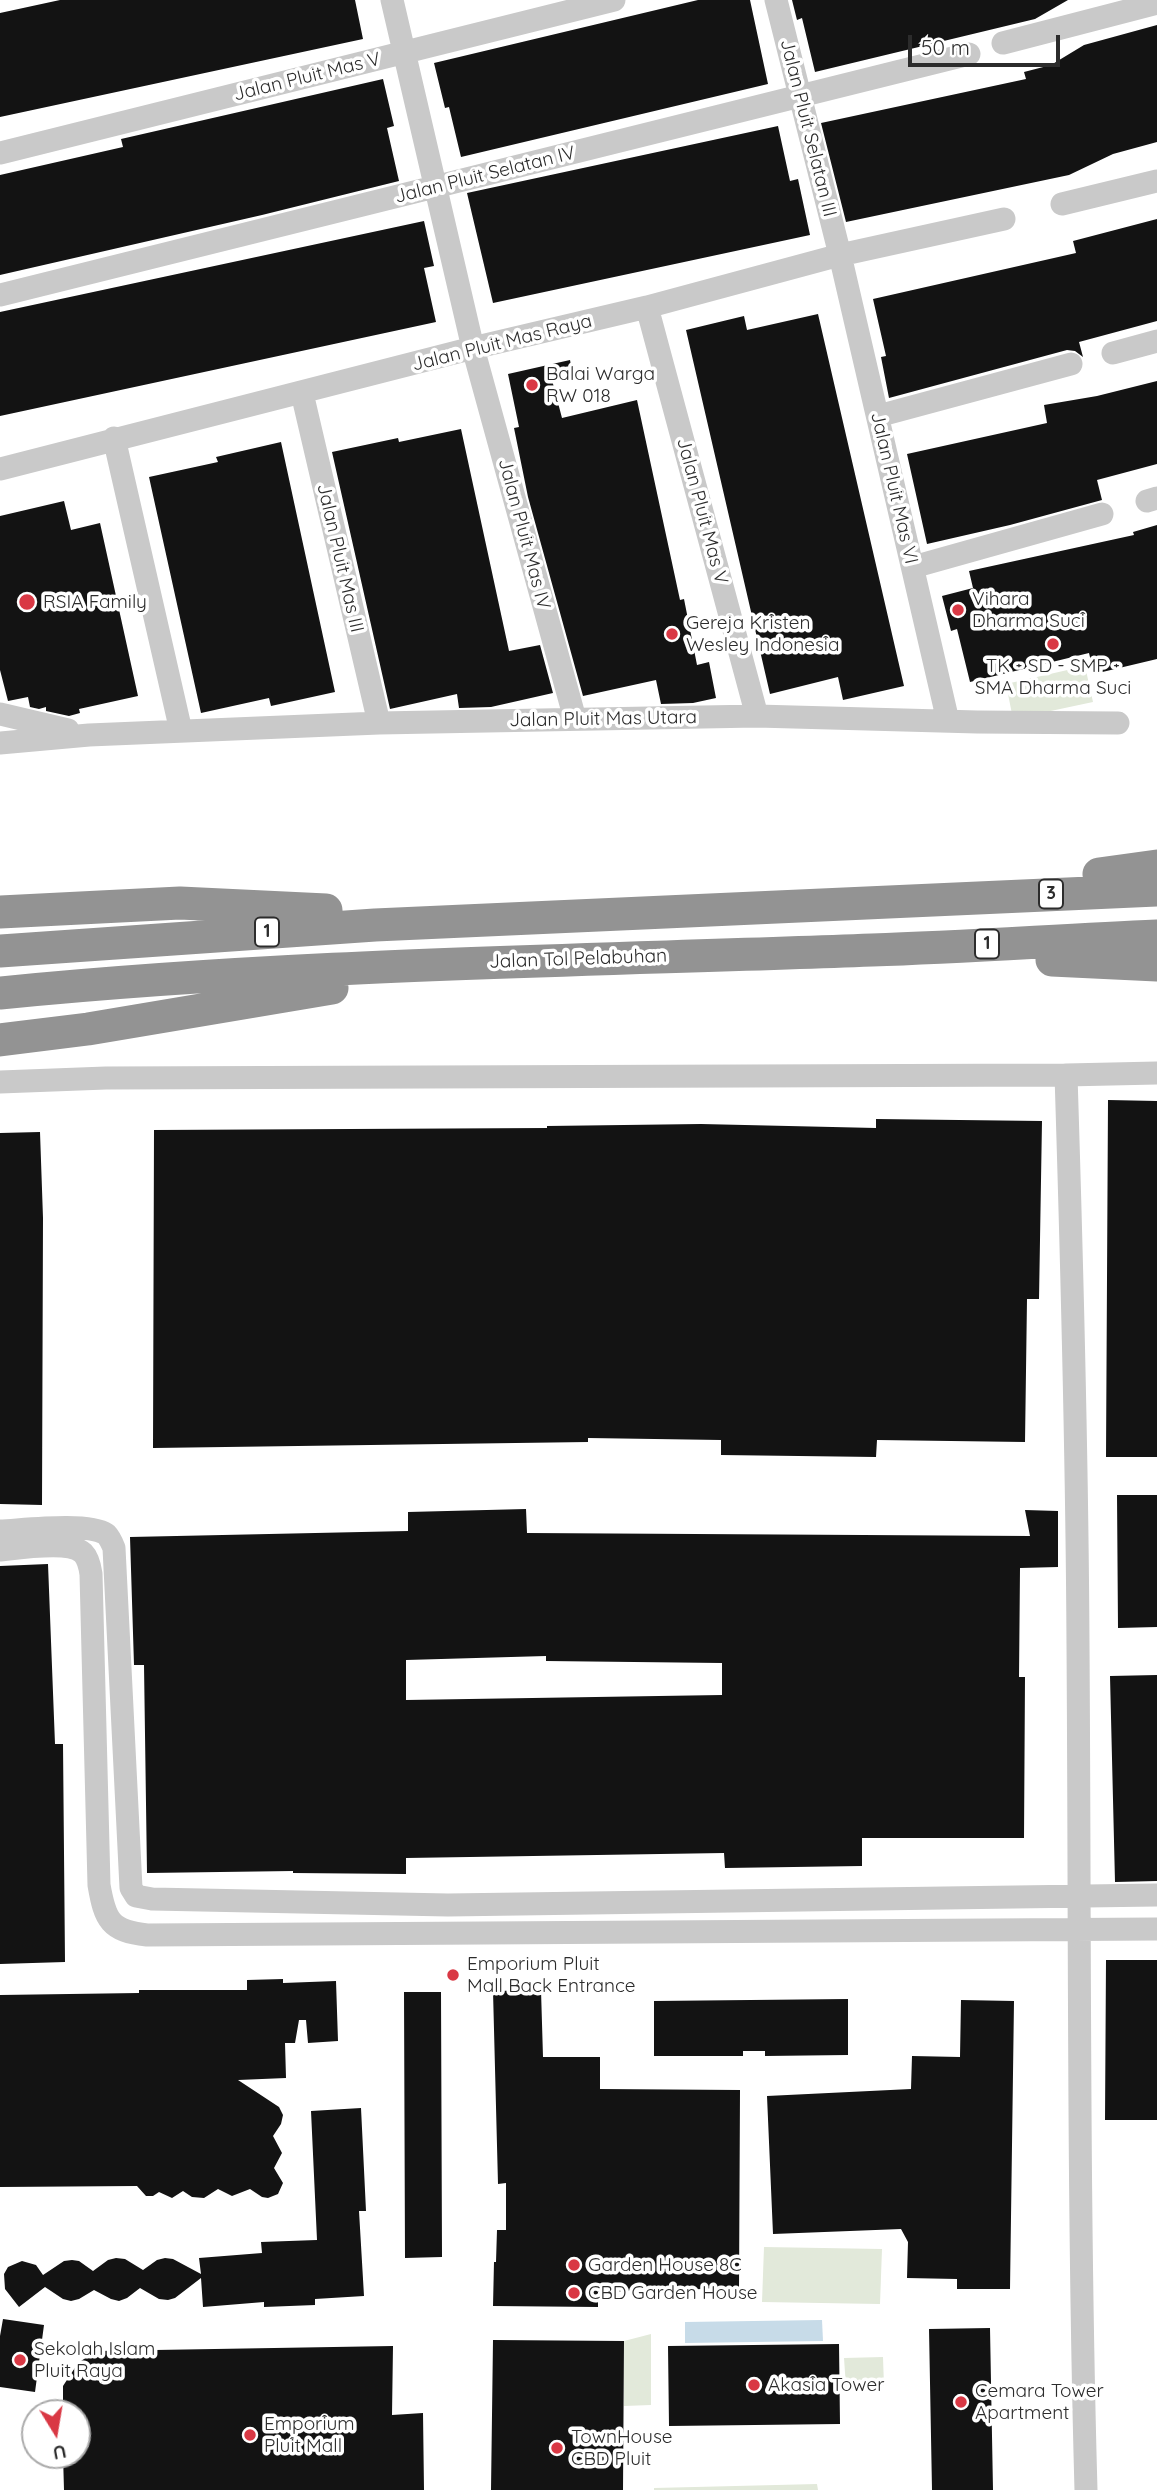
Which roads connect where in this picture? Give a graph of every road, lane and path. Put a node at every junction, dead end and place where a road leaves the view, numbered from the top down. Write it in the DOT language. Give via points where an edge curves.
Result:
graph roads {
  1 [pos="392,0"];
  2 [pos="614,0"];
  3 [pos="776,0"];
  4 [pos="1157,3"];
  5 [pos="1003,43"];
  6 [pos="404,52"];
  7 [pos="969,54"];
  8 [pos="801,97"];
  9 [pos="0,153"];
  10 [pos="1157,181"];
  11 [pos="435,187"];
  12 [pos="1062,204"];
  13 [pos="1004,219"];
  14 [pos="840,255"];
  15 [pos="0,295"];
  16 [pos="647,307"];
  17 [pos="1157,341"];
  18 [pos="473,348"];
  19 [pos="1113,353"];
  20 [pos="1071,365"];
  21 [pos="302,393"];
  22 [pos="878,416"];
  23 [pos="114,438"];
  24 [pos="0,469"];
  25 [pos="1102,514"];
  26 [pos="913,567"];
  27 [pos="0,714"];
  28 [pos="757,716"];
  29 [pos="575,719"];
  30 [pos="948,721"];
  31 [pos="379,723"];
  32 [pos="1118,723"];
  33 [pos="181,731"];
  34 [pos="89,735"];
  35 [pos="0,743"];
  36 [pos="1157,866"];
  37 [pos="1157,890"];
  38 [pos="944,899"];
  39 [pos="0,912"];
  40 [pos="535,918"];
  41 [pos="1157,936"];
  42 [pos="875,950"];
  43 [pos="0,951"];
  44 [pos="490,962"];
  45 [pos="1157,965"];
  46 [pos="0,993"];
  47 [pos="0,1040"];
  48 [pos="1157,1073"];
  49 [pos="1066,1075"];
  50 [pos="0,1082"];
  51 [pos="0,1531"];
  52 [pos="0,1549"];
  53 [pos="1157,1895"];
  54 [pos="136,1896"];
  55 [pos="1079,1896"];
  56 [pos="1157,1929"];
  57 [pos="1078,1930"];
  58 [pos="124,1931"];
  59 [pos="1086,2490"];
  1 -- 6 [label="street, Jalan Pluit Mas IV"];
  2 -- 6 [label="street, Jalan Pluit Mas V"];
  3 -- 8 [label="street, Jalan Pluit Selatan III"];
  4 -- 5 [label="street"];
  6 -- 9 [label="street, Jalan Pluit Mas V"];
  6 -- 11 [label="street, Jalan Pluit Mas IV"];
  7 -- 8 [label="street, Jalan Pluit Selatan IV"];
  8 -- 11 [label="street, Jalan Pluit Selatan IV"];
  8 -- 14 [label="street, Jalan Pluit Selatan III"];
  10 -- 12 [label="street"];
  11 -- 15 [label="street, Jalan Pluit Selatan IV"];
  11 -- 18 [label="street, Jalan Pluit Mas IV"];
  13 -- 14 [label="street, Jalan Pluit Mas Raya"];
  14 -- 16 [label="street, Jalan Pluit Mas Raya"];
  14 -- 22 [label="street, Jalan Pluit Mas VI"];
  16 -- 18 [label="street, Jalan Pluit Mas Raya"];
  16 -- 28 [label="street, Jalan Pluit Mas V"];
  17 -- 19 [label="street"];
  18 -- 21 [label="street, Jalan Pluit Mas Raya"];
  18 -- 29 [label="street, Jalan Pluit Mas IV"];
  20 -- 22 [label="street"];
  21 -- 23 [label="street, Jalan Pluit Mas Raya"];
  21 -- 31 [label="street, Jalan Pluit Mas III"];
  22 -- 26 [label="street, Jalan Pluit Mas VI"];
  23 -- 24 [label="street, Jalan Pluit Mas Raya"];
  23 -- 33 [label="street"];
  25 -- 26 [label="street"];
  26 -- 30 [label="street, Jalan Pluit Mas VI"];
  27 -- 34 [label="street, Jalan Pluit Mas Utara"];
  28 -- 29 [label="street, Jalan Pluit Mas Utara"];
  28 -- 30 [label="street, Jalan Pluit Mas Utara"];
  29 -- 31 [label="street, Jalan Pluit Mas Utara"];
  30 -- 32 [label="street, Jalan Pluit Mas Utara"];
  31 -- 33 [label="street, Jalan Pluit Mas Utara"];
  33 -- 34 [label="street, Jalan Pluit Mas Utara"];
  34 -- 35 [label="street, Jalan Pluit Mas Utara"];
  36 -- 38 [label="highway"];
  37 -- 38 [label="highway, 3"];
  38 -- 40 [label="highway, 1"];
  39 -- 40 [label="highway" via="180,903"];
  40 -- 43 [label="highway, 1"];
  41 -- 42 [label="highway, Jalan Tol Pelabuhan / 1"];
  42 -- 44 [label="highway, Jalan Tol Pelabuhan / 1"];
  42 -- 45 [label="highway"];
  44 -- 46 [label="highway, Jalan Tol Pelabuhan / 1" via="109,982"];
  44 -- 47 [label="highway"];
  48 -- 49 [label="street"];
  49 -- 50 [label="street"];
  49 -- 55 [label="street" via="1073,1295"];
  51 -- 54 [label="street" via="96,1530 107,1535 114,1548 131,1888"];
  52 -- 58 [label="street" via="72,1547 89,1562 99,1885 103,1910 110,1922"];
  53 -- 55 [label="street"];
  54 -- 55 [label="street" via="448,1905"];
  54 -- 58 [label="street"];
  55 -- 57 [label="street"];
  56 -- 57 [label="street"];
  57 -- 58 [label="street" via="453,1935 147,1935"];
  57 -- 59 [label="street"];
}
